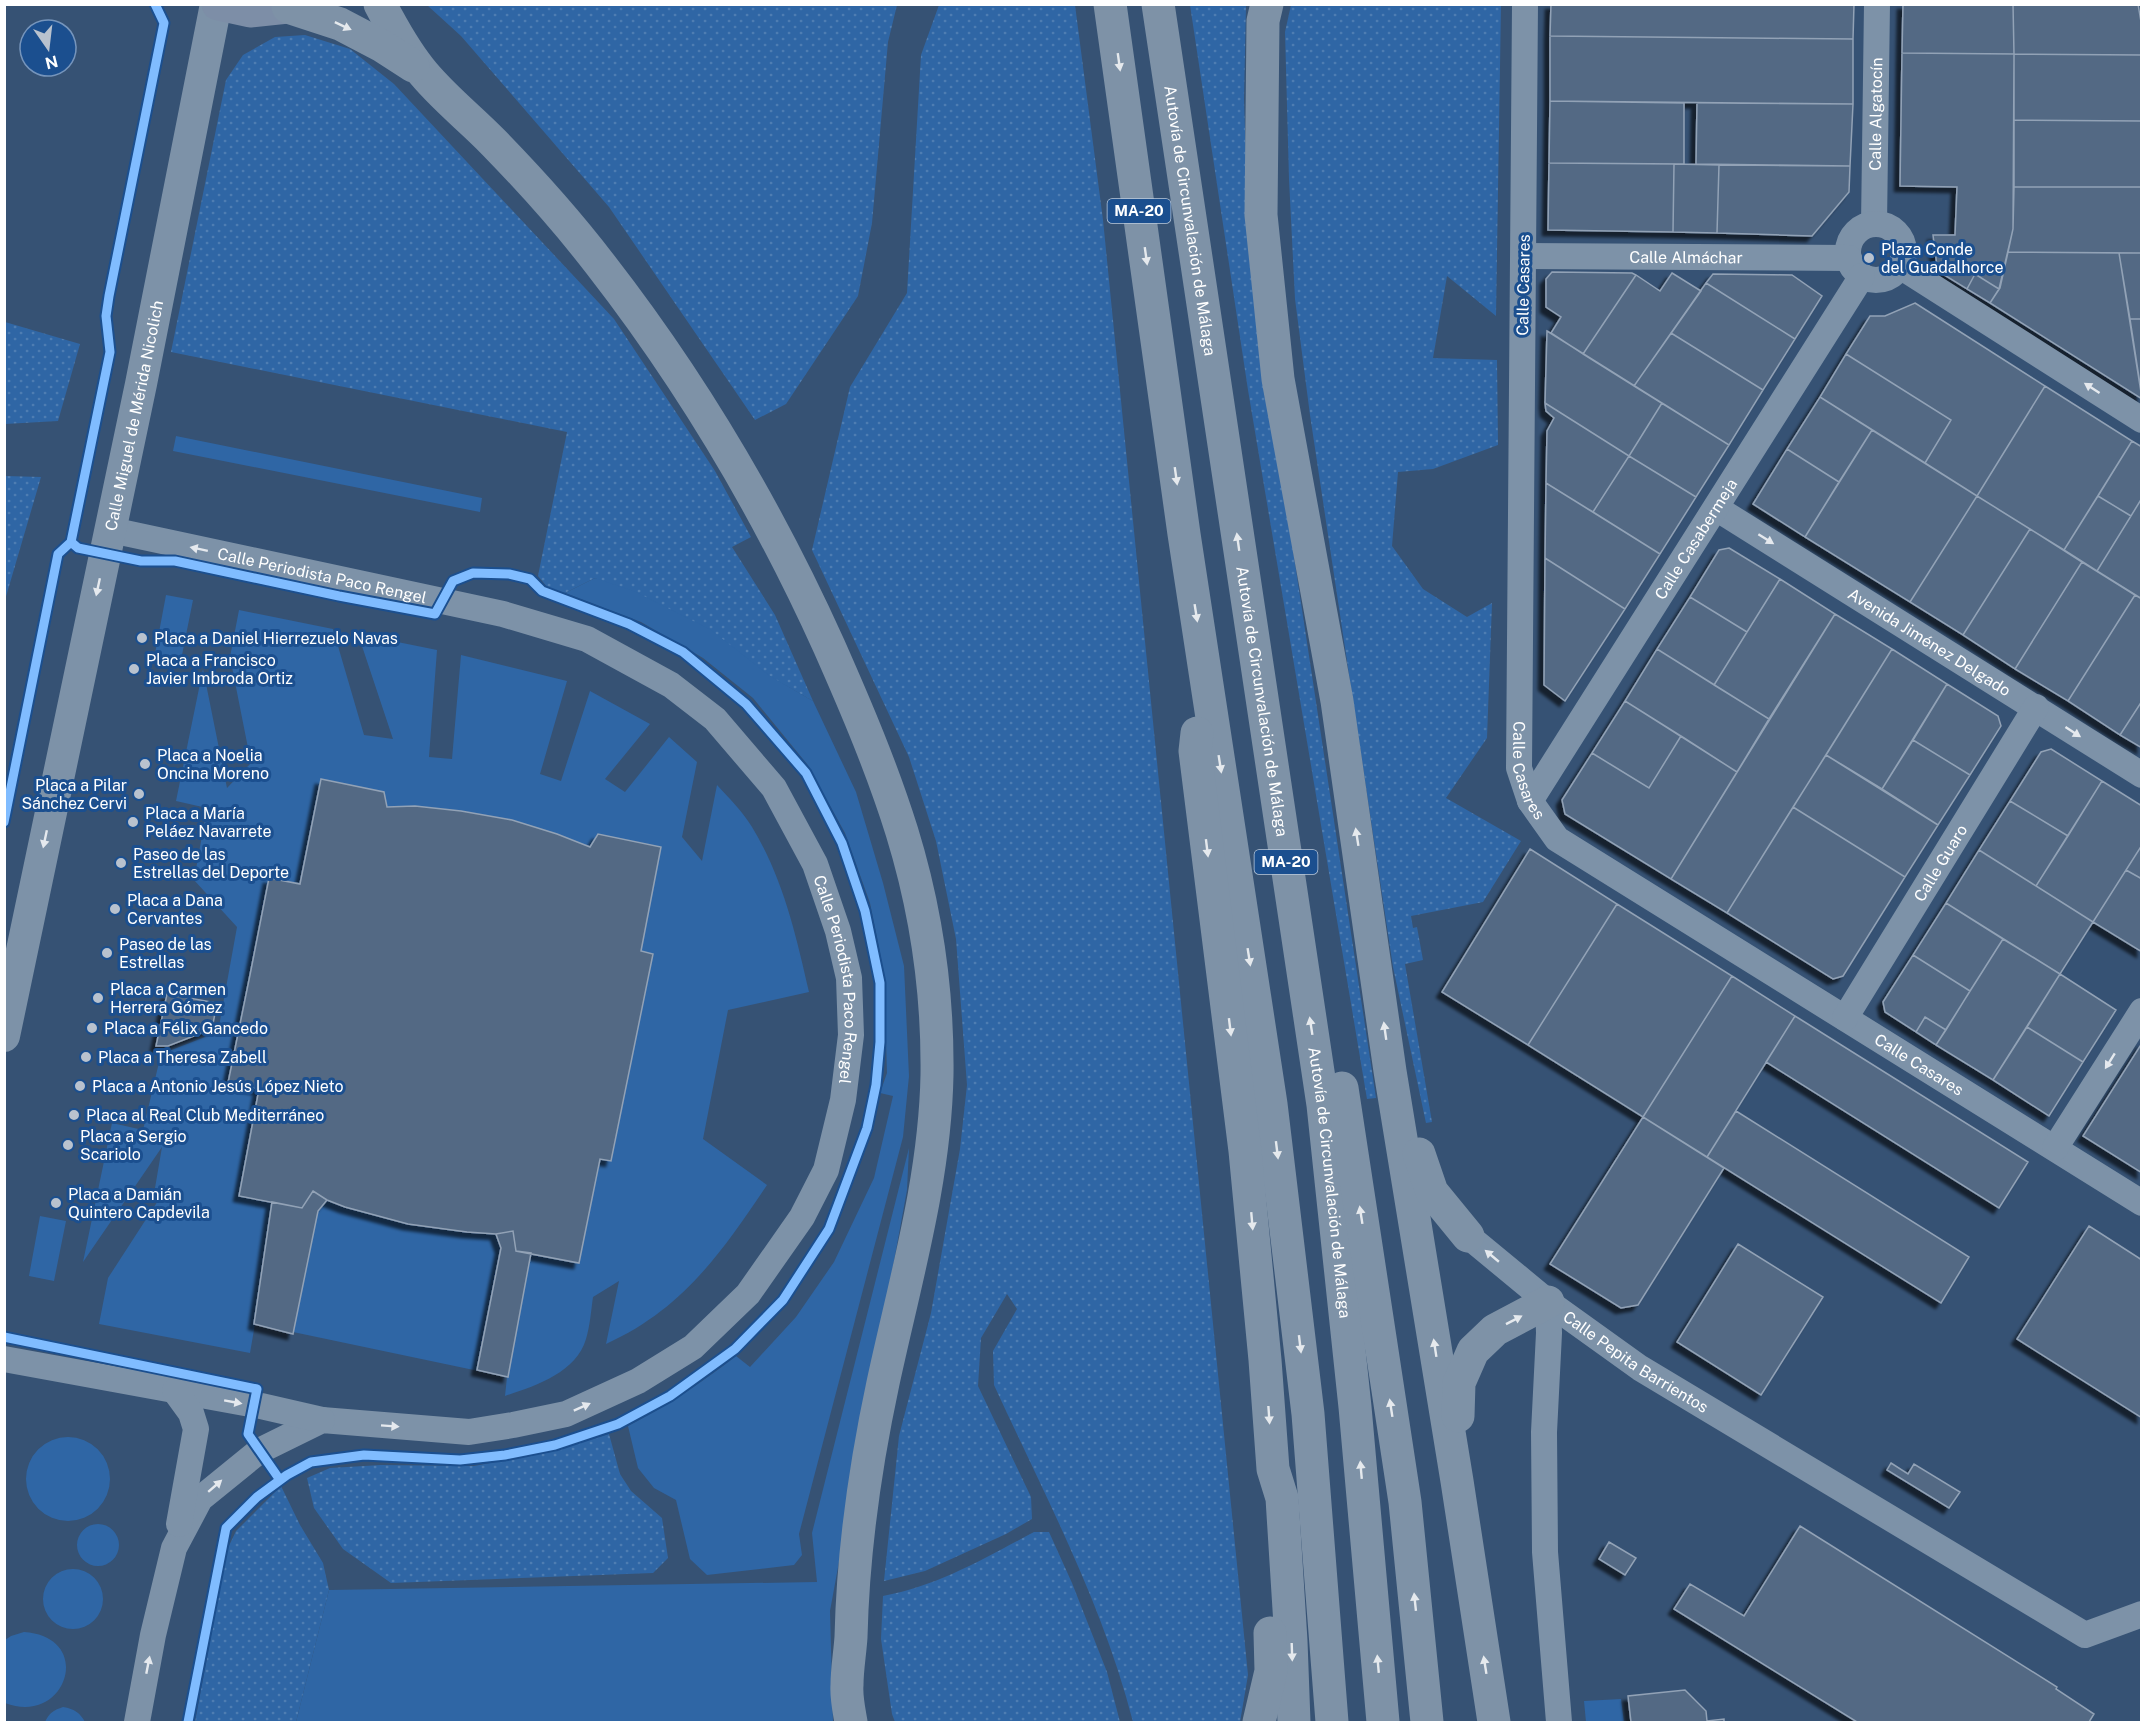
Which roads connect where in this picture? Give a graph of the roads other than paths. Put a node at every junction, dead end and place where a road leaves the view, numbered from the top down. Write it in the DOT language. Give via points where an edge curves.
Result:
graph roads {
  1 [pos="217,4"];
  2 [pos="380,4"];
  3 [pos="1110,4"];
  4 [pos="1158,4"];
  5 [pos="1267,4"];
  6 [pos="1525,4"];
  7 [pos="1877,4"];
  8 [pos="290,6"];
  9 [pos="421,71"];
  10 [pos="1874,224"];
  11 [pos="1524,256"];
  12 [pos="1900,266"];
  13 [pos="1855,267"];
  14 [pos="2142,420"];
  15 [pos="1716,508"];
  16 [pos="111,530"];
  17 [pos="1204,665"];
  18 [pos="2036,708"];
  19 [pos="2142,775"];
  20 [pos="1530,801"];
  21 [pos="1286,865"];
  22 [pos="2142,1011"];
  23 [pos="1845,1018"];
  24 [pos="4,1036"];
  25 [pos="1390,1071"];
  26 [pos="2055,1148"];
  27 [pos="2142,1203"];
  28 [pos="1468,1236"];
  29 [pos="1548,1302"];
  30 [pos="4,1359"];
  31 [pos="175,1391"];
  32 [pos="322,1420"];
  33 [pos="1273,1469"];
  34 [pos="1457,1481"];
  35 [pos="174,1548"];
  36 [pos="2142,1614"];
  37 [pos="850,1647"];
  38 [pos="137,1722"];
  39 [pos="851,1722"];
  40 [pos="868,1722"];
  41 [pos="1259,1722"];
  42 [pos="1294,1722"];
  43 [pos="1332,1722"];
  44 [pos="1383,1722"];
  45 [pos="1427,1722"];
  46 [pos="1494,1722"];
  47 [pos="1559,1722"];
  1 -- 8 [label="main road" via="250,11"];
  1 -- 16 [label="street, Calle Miguel de Mérida Nicolich"];
  2 -- 9 [label="highway"];
  3 -- 17 [label="highway, MA-20, one-way"];
  21 -- 4 [label="highway, Autovía de Circunvalación de Málaga / MA-20, one-way"];
  25 -- 5 [label="highway, one-way" via="1337,701 1278,379 1261,215 1263,21"];
  6 -- 11 [label="street, Calle Casares"];
  7 -- 10 [label="street, Calle Algatocín"];
  8 -- 9 [label="highway, one-way" via="340,24"];
  9 -- 37 [label="highway" via="548,200 594,255 714,429 810,604 855,706 902,833 927,937 936,1012 933,1142 863,1492 852,1577"];
  10 -- 12 [label="street" via="1890,227 1902,241 1904,258"];
  10 -- 13 [label="street" via="1864,226 1851,239 1848,248"];
  11 -- 13 [label="street, Calle Almáchar"];
  11 -- 20 [label="street, Calle Casares" via="1518,768"];
  12 -- 13 [label="street" via="1888,277 1879,279"];
  14 -- 12 [label="street, one-way"];
  13 -- 15 [label="street, Calle Casabermeja"];
  15 -- 18 [label="street, Avenida Jiménez Delgado, one-way"];
  15 -- 20 [label="street, Calle Casabermeja"];
  16 -- 24 [label="street, Calle Miguel de Mérida Nicolich, one-way"];
  32 -- 16 [label="street, Calle Periodista Paco Rengel, one-way" via="469,1432 513,1425 566,1414 638,1381 693,1347 748,1294 802,1217 826,1170 843,1100 851,1035 849,978 838,931 815,864 774,788 715,719 671,685 587,639 503,614"];
  17 -- 33 [label="highway, one-way" via="1195,751 1245,1151"];
  17 -- 43 [label="highway, MA-20, one-way" via="1271,1104 1308,1414"];
  18 -- 19 [label="street, Avenida Jiménez Delgado, one-way"];
  18 -- 23 [label="street, Calle Guaro"];
  20 -- 23 [label="street, Calle Casares" via="1557,839"];
  44 -- 21 [label="highway, Autovía de Circunvalación de Málaga / MA-20, one-way" via="1323,1105"];
  45 -- 21 [label="highway, one-way" via="1405,1502 1321,948"];
  22 -- 26 [label="street, one-way"];
  23 -- 26 [label="street, Calle Casares"];
  25 -- 28 [label="highway" via="1431,1192"];
  34 -- 25 [label="highway, one-way"];
  26 -- 27 [label="street, Calle Casares"];
  29 -- 28 [label="street, one-way"];
  34 -- 29 [label="highway, one-way" via="1459,1383 1473,1351 1495,1330"];
  29 -- 36 [label="street, Calle Pepita Barrientos" via="1640,1368 2085,1635"];
  29 -- 47 [label="street, Calle Pepita Barrientos" via="1545,1552"];
  30 -- 31 [label="street"];
  31 -- 32 [label="street, one-way"];
  31 -- 35 [label="street" via="191,1413 196,1429"];
  35 -- 32 [label="street, Calle Periodista Paco Rengel, one-way" via="200,1499 267,1446"];
  33 -- 41 [label="highway" via="1268,1503 1271,1671"];
  33 -- 42 [label="highway, one-way" via="1282,1498"];
  46 -- 34 [label="highway, one-way"];
  38 -- 35 [label="street, Calle Periodista Paco Rengel, one-way"];
  37 -- 39 [label="highway" via="846,1686"];
  37 -- 40 [label="highway"];
}
